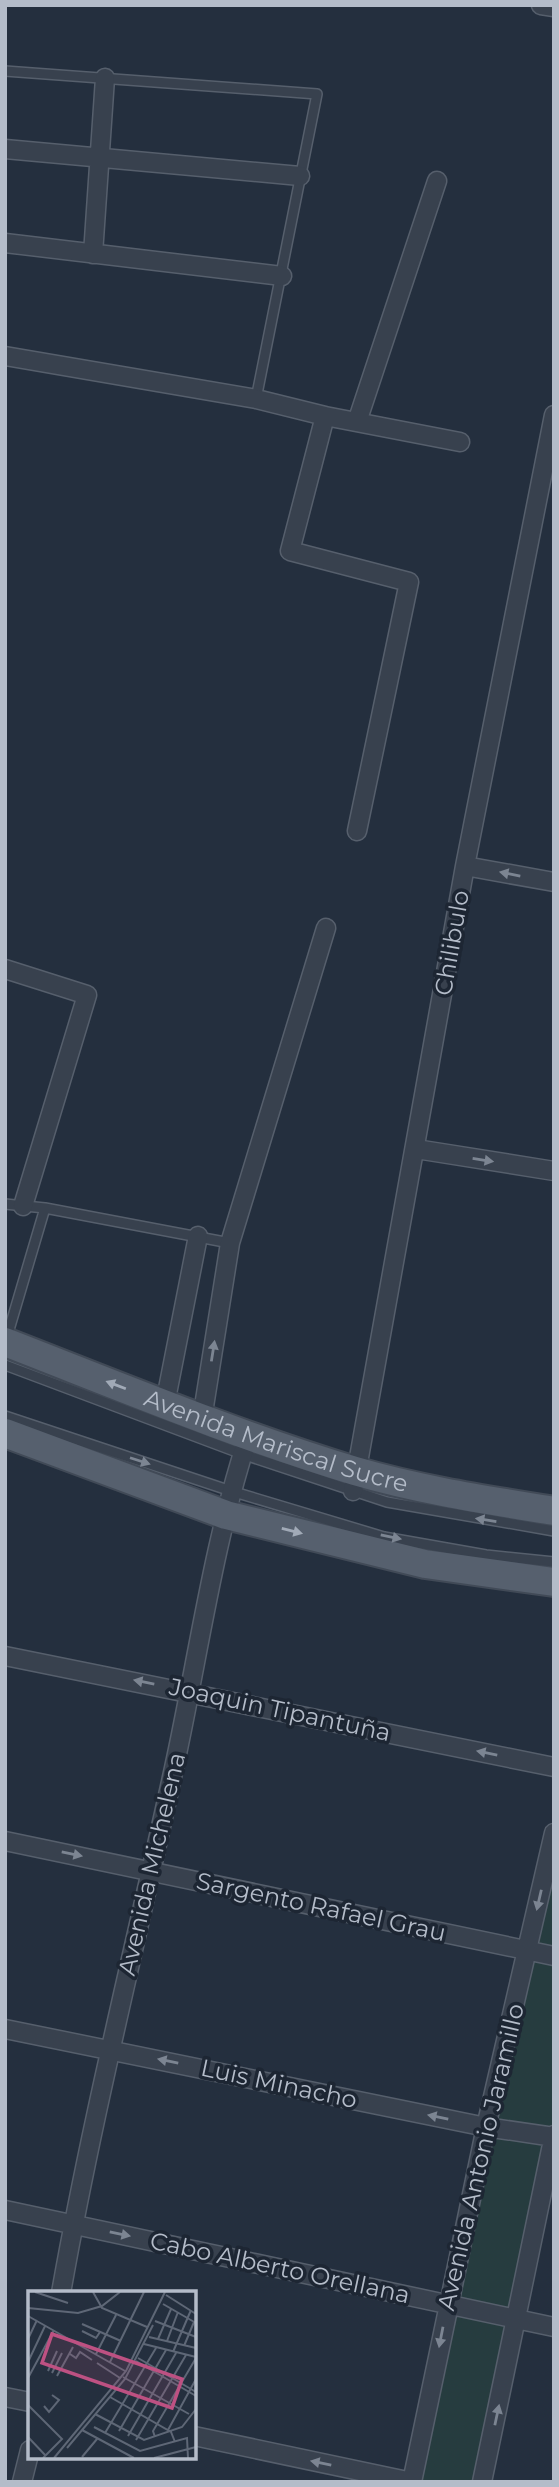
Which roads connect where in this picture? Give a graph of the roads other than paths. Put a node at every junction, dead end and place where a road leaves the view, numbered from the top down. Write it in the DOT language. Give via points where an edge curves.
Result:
graph roads {
  1 [pos="541,5"];
  2 [pos="554,7"];
  3 [pos="5,71"];
  4 [pos="105,78"];
  5 [pos="5,149"];
  6 [pos="300,176"];
  7 [pos="437,181"];
  8 [pos="5,243"];
  9 [pos="93,254"];
  10 [pos="282,276"];
  11 [pos="5,356"];
  12 [pos="256,399"];
  13 [pos="554,415"];
  14 [pos="324,416"];
  15 [pos="357,422"];
  16 [pos="460,442"];
  17 [pos="550,456"];
  18 [pos="357,831"];
  19 [pos="466,866"];
  20 [pos="554,882"];
  21 [pos="326,928"];
  22 [pos="5,969"];
  23 [pos="416,1149"];
  24 [pos="554,1171"];
  25 [pos="14,1205"];
  26 [pos="45,1208"];
  27 [pos="198,1236"];
  28 [pos="230,1243"];
  29 [pos="5,1342"];
  30 [pos="5,1365"];
  31 [pos="164,1404"];
  32 [pos="5,1416"];
  33 [pos="202,1419"];
  34 [pos="5,1433"];
  35 [pos="245,1445"];
  36 [pos="356,1481"];
  37 [pos="229,1503"];
  38 [pos="554,1511"];
  39 [pos="554,1531"];
  40 [pos="554,1562"];
  41 [pos="554,1582"];
  42 [pos="5,1656"];
  43 [pos="191,1691"];
  44 [pos="554,1767"];
  45 [pos="554,1833"];
  46 [pos="5,1841"];
  47 [pos="152,1871"];
  48 [pos="527,1951"];
  49 [pos="554,1956"];
  50 [pos="5,2029"];
  51 [pos="110,2049"];
  52 [pos="486,2127"];
  53 [pos="554,2136"];
  54 [pos="5,2210"];
  55 [pos="73,2224"];
  56 [pos="61,2291"];
  57 [pos="448,2304"];
  58 [pos="517,2320"];
  59 [pos="554,2327"];
  60 [pos="5,2397"];
  61 [pos="28,2402"];
  62 [pos="196,2436"];
  63 [pos="28,2458"];
  64 [pos="22,2482"];
  65 [pos="412,2482"];
  66 [pos="482,2482"];
  1 -- 2 [label="street"];
  3 -- 4 [label="lane"];
  4 -- 6 [label="lane" via="317,94"];
  4 -- 9 [label="street"];
  5 -- 6 [label="street"];
  6 -- 10 [label="lane"];
  7 -- 15 [label="street"];
  8 -- 9 [label="street"];
  9 -- 10 [label="street"];
  10 -- 12 [label="lane"];
  11 -- 12 [label="street"];
  12 -- 14 [label="street"];
  13 -- 17 [label="street, Chilibulo"];
  14 -- 15 [label="street"];
  14 -- 18 [label="street" via="290,551 409,582"];
  15 -- 16 [label="street"];
  17 -- 19 [label="street, Chilibulo"];
  20 -- 19 [label="street, one-way"];
  19 -- 23 [label="street, Chilibulo"];
  21 -- 28 [label="street"];
  22 -- 25 [label="street" via="87,995"];
  23 -- 24 [label="street, one-way"];
  23 -- 36 [label="street, Chilibulo"];
  25 -- 26 [label="lane"];
  26 -- 27 [label="lane"];
  26 -- 29 [label="lane"];
  27 -- 28 [label="lane"];
  27 -- 31 [label="street"];
  33 -- 28 [label="street, one-way"];
  31 -- 29 [label="main road, Avenida Mariscal Sucre, one-way"];
  30 -- 35 [label="lane"];
  31 -- 33 [label="main road, Avenida Mariscal Sucre"];
  32 -- 37 [label="lane, one-way"];
  33 -- 35 [label="main road, Avenida Mariscal Sucre"];
  34 -- 37 [label="main road"];
  35 -- 36 [label="main road, Avenida Mariscal Sucre"];
  35 -- 37 [label="street, Avenida Michelena"];
  36 -- 38 [label="main road, Avenida Mariscal Sucre"];
  39 -- 36 [label="lane, one-way" via="387,1502"];
  37 -- 40 [label="lane, one-way" via="384,1537"];
  37 -- 41 [label="main road, one-way" via="425,1564"];
  37 -- 43 [label="street, Avenida Michelena"];
  43 -- 42 [label="street, Joaquin Tipantuña, one-way"];
  44 -- 43 [label="street, Joaquin Tipantuña, one-way"];
  43 -- 47 [label="street, Avenida Michelena"];
  45 -- 48 [label="street, Avenida Antonio Jaramillo, one-way"];
  46 -- 47 [label="street, Sargento Rafael Grau, one-way"];
  47 -- 48 [label="street, Sargento Rafael Grau"];
  47 -- 51 [label="street, Avenida Michelena"];
  48 -- 49 [label="street, Sargento Rafael Grau"];
  48 -- 52 [label="street, Avenida Antonio Jaramillo"];
  50 -- 51 [label="street, Luis Minacho"];
  52 -- 51 [label="street, Luis Minacho, one-way"];
  51 -- 55 [label="street, Avenida Michelena"];
  52 -- 53 [label="street, Luis Minacho"];
  52 -- 57 [label="street, Avenida Antonio Jaramillo"];
  53 -- 58 [label="street"];
  54 -- 55 [label="street, Cabo Alberto Orellana"];
  55 -- 56 [label="street, Avenida Michelena"];
  55 -- 57 [label="street, Cabo Alberto Orellana, one-way"];
  57 -- 58 [label="street, Cabo Alberto Orellana"];
  57 -- 65 [label="street, Avenida Antonio Jaramillo, one-way"];
  58 -- 59 [label="street, Cabo Alberto Orellana"];
  66 -- 58 [label="street, one-way"];
  60 -- 61 [label="street"];
  65 -- 62 [label="street, one-way"];
  63 -- 64 [label="street"];
}
